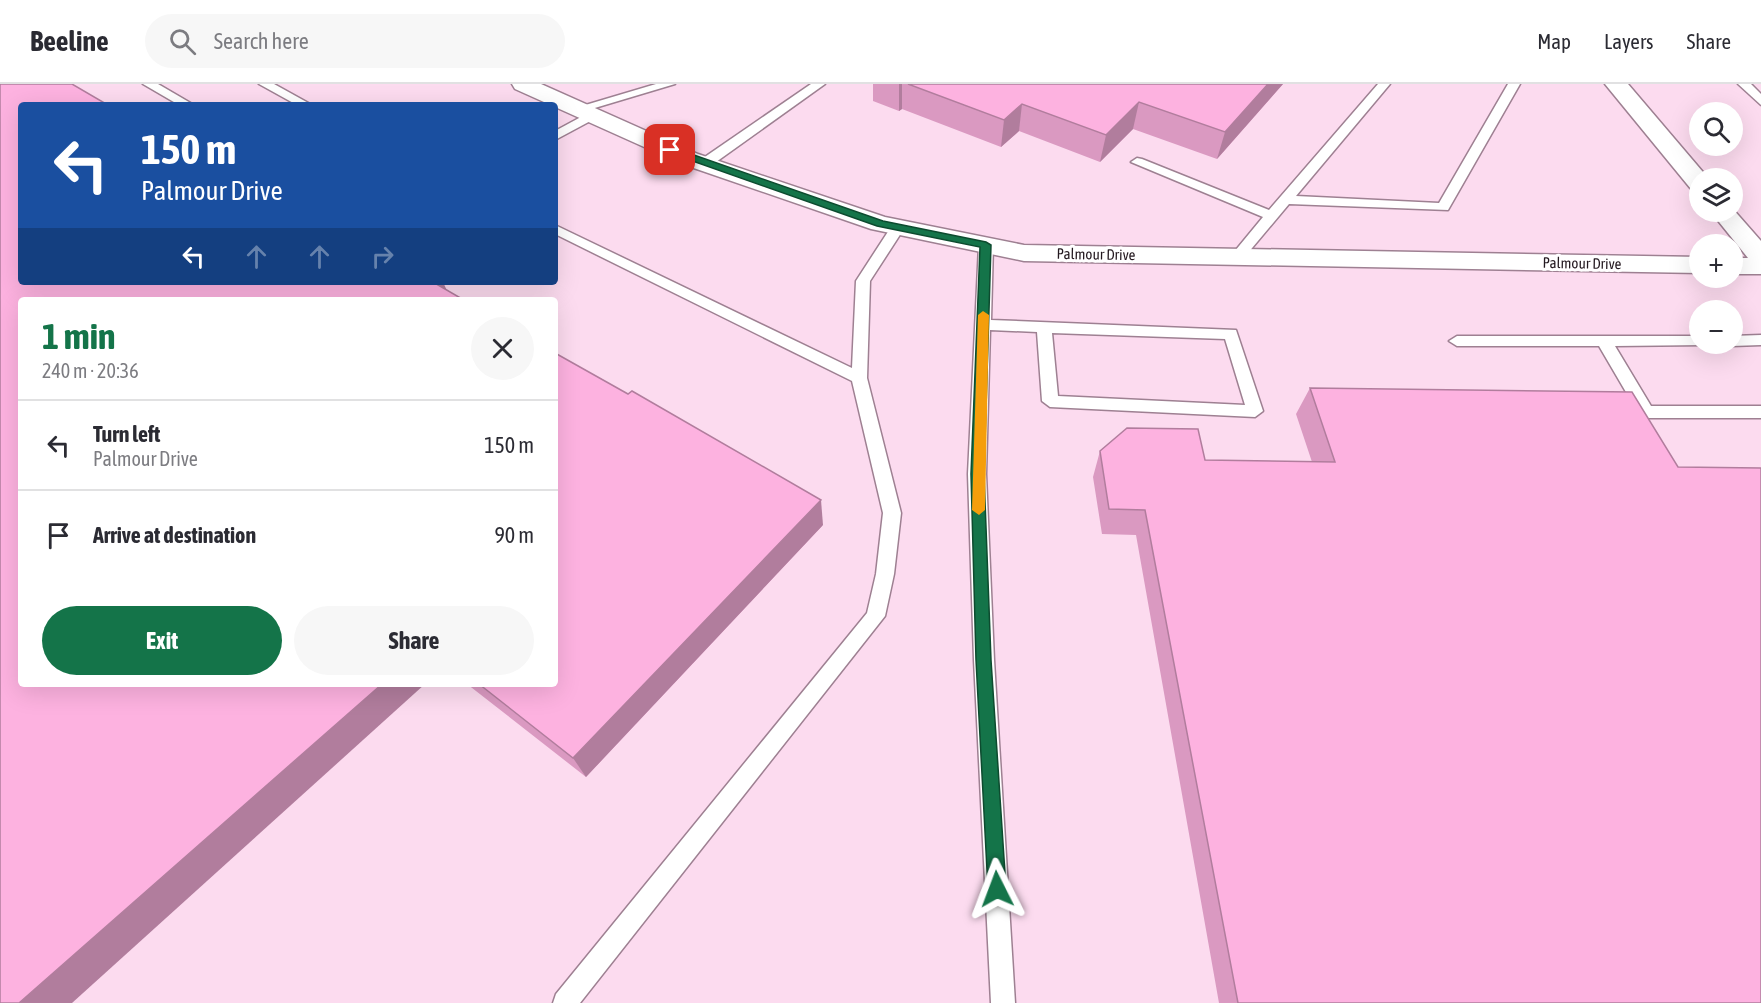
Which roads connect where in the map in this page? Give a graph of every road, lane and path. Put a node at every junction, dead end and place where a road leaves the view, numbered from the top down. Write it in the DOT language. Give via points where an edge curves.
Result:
graph roads {
  1 [pos="149,84"];
  2 [pos="265,84"];
  3 [pos="523,84"];
  4 [pos="669,84"];
  5 [pos="819,84"];
  6 [pos="1384,84"];
  7 [pos="1514,84"];
  8 [pos="1616,84"];
  9 [pos="1744,84"];
  10 [pos="1761,100"];
  11 [pos="182,102"];
  12 [pos="300,102"];
  13 [pos="585,112"];
  14 [pos="558,134"];
  15 [pos="1137,162"];
  16 [pos="704,164"];
  17 [pos="1689,171"];
  18 [pos="1286,200"];
  19 [pos="1272,216"];
  20 [pos="1731,222"];
  21 [pos="898,227"];
  22 [pos="558,230"];
  23 [pos="986,245"];
  24 [pos="1237,257"];
  25 [pos="1761,257"];
  26 [pos="1689,265"];
  27 [pos="1743,266"];
  28 [pos="1761,266"];
  29 [pos="983,325"];
  30 [pos="1044,329"];
  31 [pos="1743,340"];
  32 [pos="1761,340"];
  33 [pos="1457,341"];
  34 [pos="1604,341"];
  35 [pos="1689,341"];
  36 [pos="859,378"];
  37 [pos="1761,412"];
  38 [pos="565,1003"];
  39 [pos="1004,1003"];
  1 -- 11 [label="lane"];
  2 -- 12 [label="lane"];
  3 -- 13 [label="street, Palmour Drive"];
  4 -- 13 [label="lane"];
  5 -- 16 [label="lane"];
  6 -- 18 [label="lane"];
  7 -- 18 [label="lane" via="1443,207"];
  8 -- 17 [label="street"];
  9 -- 10 [label="lane"];
  13 -- 14 [label="lane"];
  13 -- 16 [label="street, Palmour Drive"];
  15 -- 19 [label="lane"];
  16 -- 21 [label="street, Palmour Drive"];
  18 -- 19 [label="lane"];
  19 -- 24 [label="lane"];
  20 -- 25 [label="street"];
  21 -- 23 [label="street, Palmour Drive"];
  21 -- 36 [label="lane" via="863,281"];
  22 -- 36 [label="lane"];
  23 -- 24 [label="street, Palmour Drive" via="1024,253"];
  23 -- 29 [label="lane"];
  24 -- 26 [label="street, Palmour Drive"];
  27 -- 28 [label="street"];
  29 -- 30 [label="lane"];
  29 -- 39 [label="lane" via="977,474"];
  30 -- 30 [label="lane" via="1232,334 1255,411 1050,401"];
  31 -- 32 [label="lane"];
  33 -- 34 [label="lane"];
  34 -- 35 [label="lane"];
  34 -- 37 [label="lane" via="1646,412"];
  36 -- 38 [label="lane" via="892,513 876,616"];
}
